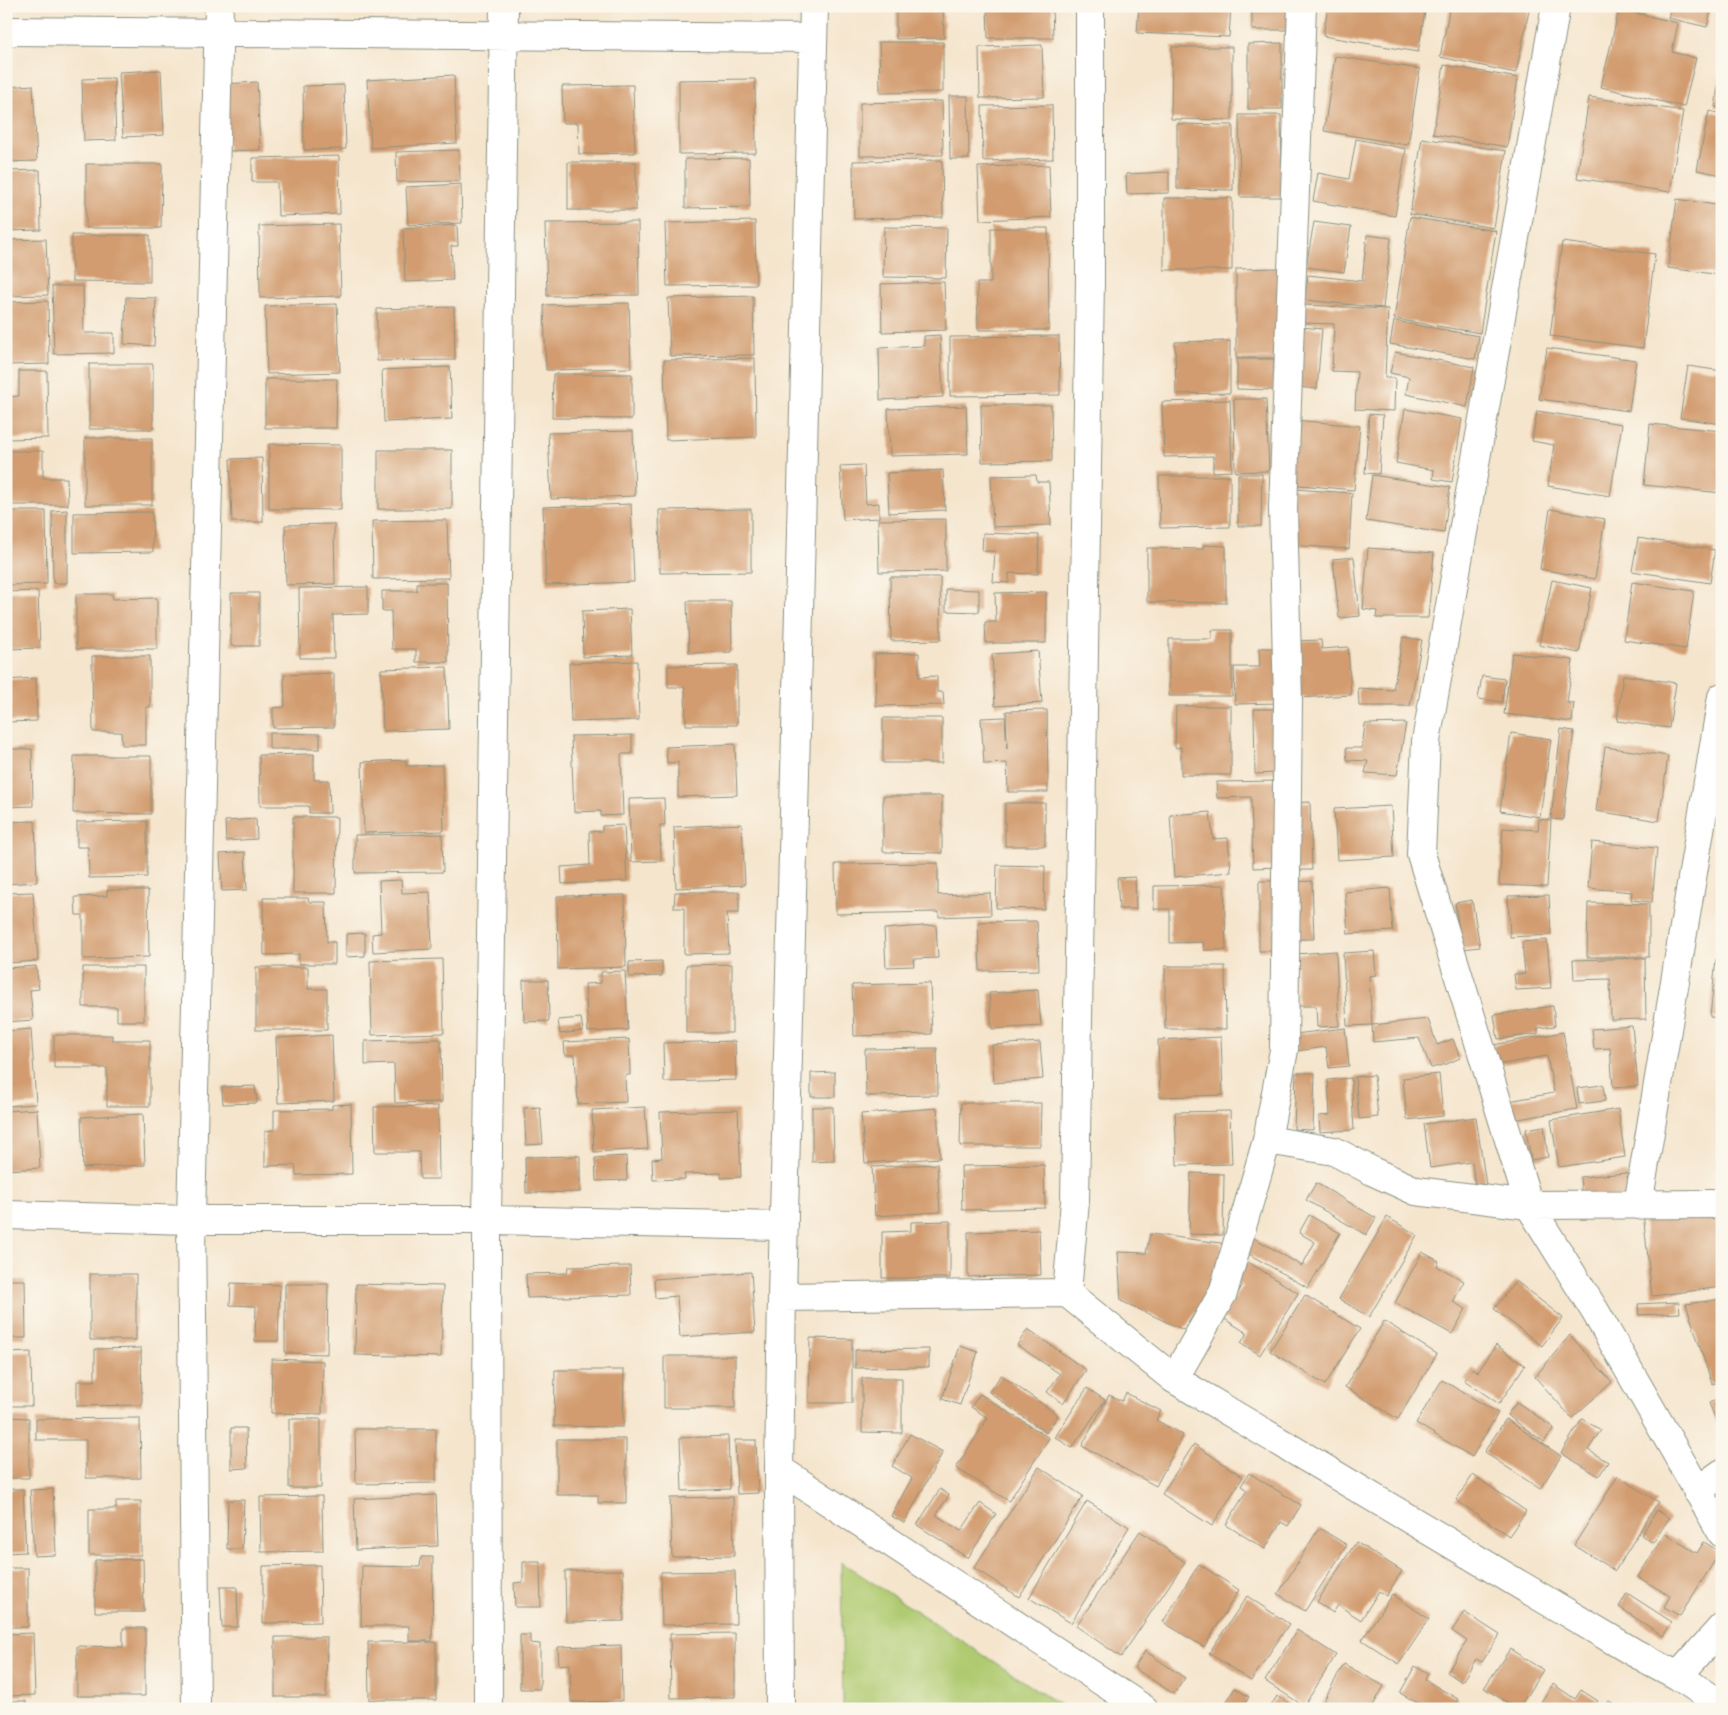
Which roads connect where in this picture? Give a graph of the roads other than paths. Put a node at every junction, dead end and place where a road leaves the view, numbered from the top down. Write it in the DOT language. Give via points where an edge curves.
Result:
graph roads {
  1 [pos="218,6"];
  2 [pos="504,6"];
  3 [pos="814,6"];
  4 [pos="1090,6"];
  5 [pos="1302,6"];
  6 [pos="1556,6"];
  7 [pos="6,31"];
  8 [pos="219,33"];
  9 [pos="504,36"];
  10 [pos="813,38"];
  11 [pos="1722,697"];
  12 [pos="1267,1140"];
  13 [pos="1722,1204"];
  14 [pos="1529,1205"];
  15 [pos="1638,1205"];
  16 [pos="6,1215"];
  17 [pos="191,1220"];
  18 [pos="487,1220"];
  19 [pos="784,1226"];
  20 [pos="1068,1292"];
  21 [pos="782,1297"];
  22 [pos="1174,1379"];
  23 [pos="779,1469"];
  24 [pos="1722,1473"];
  25 [pos="1697,1492"];
  26 [pos="1722,1533"];
  27 [pos="1722,1627"];
  28 [pos="1678,1676"];
  29 [pos="1722,1705"];
  30 [pos="196,1709"];
  31 [pos="488,1709"];
  32 [pos="780,1709"];
  33 [pos="1144,1709"];
  1 -- 8 [label="street"];
  2 -- 9 [label="street"];
  3 -- 10 [label="street"];
  4 -- 20 [label="street" via="1090,282 1075,1191"];
  5 -- 12 [label="street" via="1283,508 1288,701 1284,1050"];
  6 -- 14 [label="street" via="1426,741 1421,854"];
  7 -- 8 [label="street"];
  8 -- 9 [label="street"];
  8 -- 17 [label="street"];
  9 -- 10 [label="street"];
  9 -- 18 [label="street"];
  10 -- 19 [label="street"];
  11 -- 15 [label="street"];
  12 -- 14 [label="street" via="1334,1151 1416,1191"];
  12 -- 22 [label="street" via="1223,1293"];
  13 -- 15 [label="street"];
  14 -- 15 [label="street"];
  14 -- 25 [label="street" via="1595,1311"];
  16 -- 17 [label="street"];
  17 -- 18 [label="street"];
  17 -- 30 [label="street"];
  18 -- 19 [label="street"];
  18 -- 31 [label="street"];
  19 -- 21 [label="street"];
  20 -- 21 [label="street"];
  20 -- 22 [label="street"];
  21 -- 23 [label="street"];
  22 -- 28 [label="street"];
  23 -- 32 [label="street"];
  23 -- 33 [label="street"];
  24 -- 25 [label="street"];
  25 -- 26 [label="street"];
  27 -- 28 [label="street"];
  28 -- 29 [label="street"];
}
